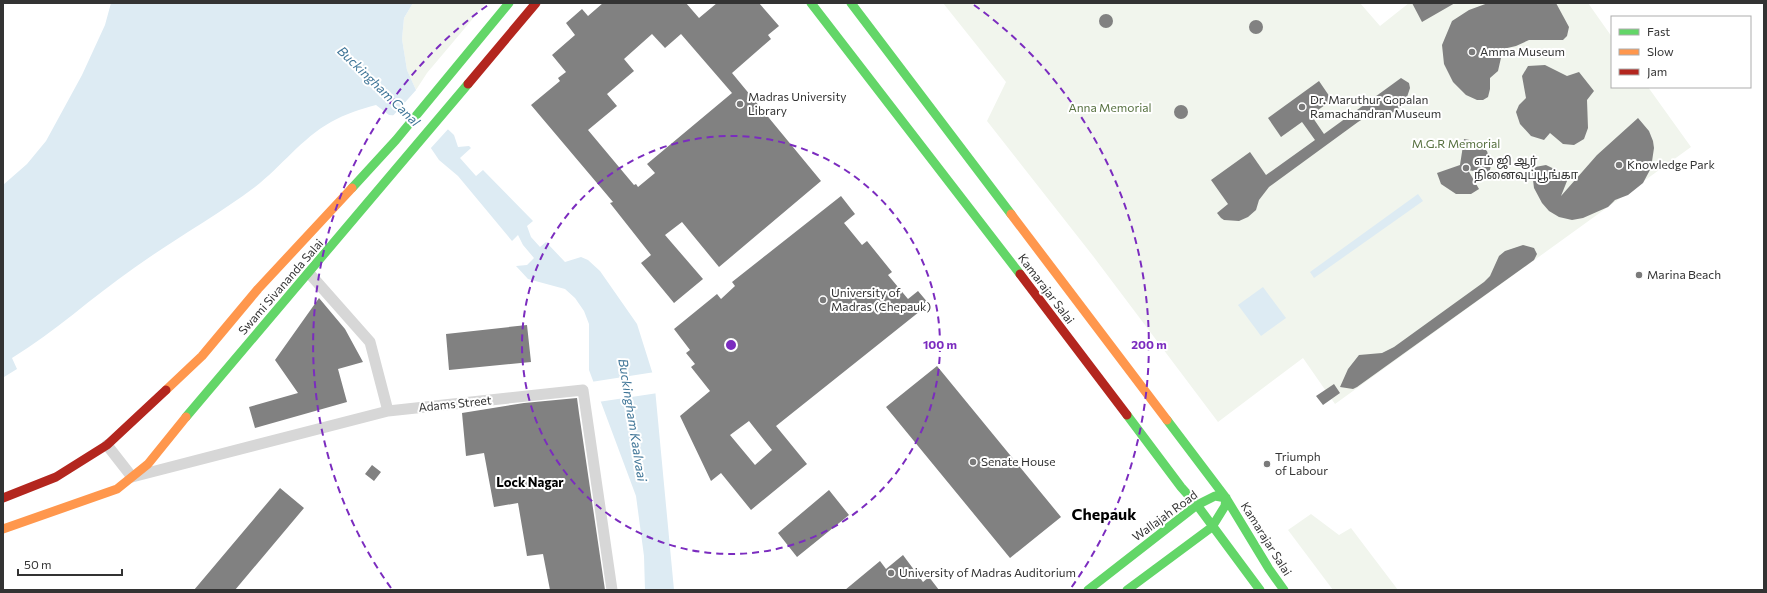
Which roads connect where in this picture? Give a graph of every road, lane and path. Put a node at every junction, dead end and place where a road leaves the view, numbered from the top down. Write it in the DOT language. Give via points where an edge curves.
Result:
graph roads {
  1 [pos="509,3"];
  2 [pos="536,3"];
  3 [pos="811,3"];
  4 [pos="851,3"];
  5 [pos="308,273"];
  6 [pos="388,411"];
  7 [pos="107,445"];
  8 [pos="132,477"];
  9 [pos="3,498"];
  10 [pos="1226,498"];
  11 [pos="1197,505"];
  12 [pos="1212,527"];
  13 [pos="3,530"];
  14 [pos="612,590"];
  15 [pos="1088,590"];
  16 [pos="1127,590"];
  17 [pos="1260,590"];
  18 [pos="1284,590"];
  1 -- 7 [label="main road, Swami Sivananda Salai" via="396,140 258,289 202,356"];
  2 -- 5 [label="main road, Swami Sivananda Salai"];
  3 -- 11 [label="main road, Kamarajar Salai"];
  4 -- 10 [label="main road, Kamarajar Salai"];
  5 -- 6 [label="street" via="370,342"];
  5 -- 8 [label="main road, Swami Sivananda Salai" via="148,464"];
  6 -- 8 [label="street, Adams Street"];
  6 -- 14 [label="street, Adams Street" via="583,390"];
  7 -- 8 [label="street"];
  7 -- 9 [label="main road, Swami Sivananda Salai" via="56,477"];
  8 -- 13 [label="main road, Swami Sivananda Salai" via="117,489"];
  10 -- 11 [label="main road, Wallajah Road" via="1215,496"];
  10 -- 12 [label="main road" via="1225,506"];
  10 -- 18 [label="main road, Kamarajar Salai"];
  11 -- 12 [label="main road, Kamarajar Salai"];
  11 -- 15 [label="main road, Wallajah Road"];
  12 -- 16 [label="main road"];
  12 -- 17 [label="main road, Kamarajar Salai"];
}
